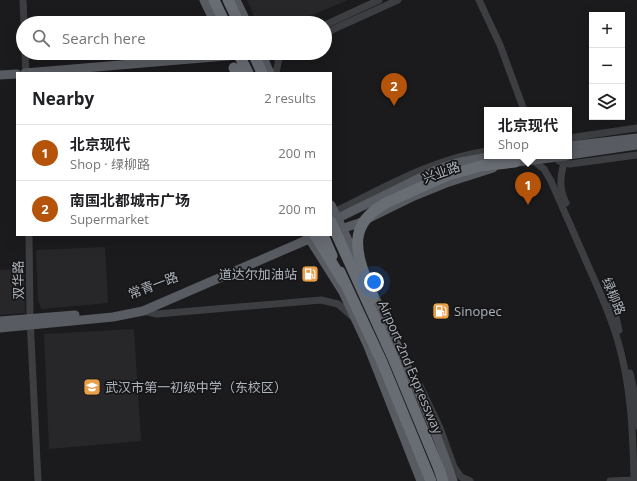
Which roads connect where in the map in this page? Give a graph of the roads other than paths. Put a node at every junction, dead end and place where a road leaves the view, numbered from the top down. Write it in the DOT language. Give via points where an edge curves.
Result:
graph roads {
  1 [pos="23,0"];
  2 [pos="204,0"];
  3 [pos="214,0"];
  4 [pos="228,0"];
  5 [pos="236,0"];
  6 [pos="379,0"];
  7 [pos="398,0"];
  8 [pos="479,0"];
  9 [pos="24,16"];
  10 [pos="212,16"];
  11 [pos="221,16"];
  12 [pos="236,16"];
  13 [pos="244,16"];
  14 [pos="332,21"];
  15 [pos="332,30"];
  16 [pos="25,60"];
  17 [pos="167,60"];
  18 [pos="233,60"];
  19 [pos="237,60"];
  20 [pos="256,60"];
  21 [pos="264,60"];
  22 [pos="279,60"];
  23 [pos="236,71"];
  24 [pos="26,72"];
  25 [pos="37,72"];
  26 [pos="247,72"];
  27 [pos="262,72"];
  28 [pos="270,72"];
  29 [pos="276,72"];
  30 [pos="16,74"];
  31 [pos="0,75"];
  32 [pos="523,107"];
  33 [pos="637,128"];
  34 [pos="572,138"];
  35 [pos="637,138"];
  36 [pos="572,146"];
  37 [pos="637,146"];
  38 [pos="484,151"];
  39 [pos="637,155"];
  40 [pos="572,157"];
  41 [pos="484,158"];
  42 [pos="538,159"];
  43 [pos="566,159"];
  44 [pos="567,159"];
  45 [pos="531,160"];
  46 [pos="515,162"];
  47 [pos="333,216"];
  48 [pos="342,229"];
  49 [pos="332,232"];
  50 [pos="29,236"];
  51 [pos="309,236"];
  52 [pos="322,236"];
  53 [pos="344,280"];
  54 [pos="143,311"];
  55 [pos="0,320"];
  56 [pos="356,320"];
  57 [pos="31,322"];
  58 [pos="0,328"];
  59 [pos="389,328"];
  60 [pos="393,358"];
  61 [pos="637,426"];
  62 [pos="635,480"];
  63 [pos="38,481"];
  64 [pos="421,481"];
  65 [pos="431,481"];
  66 [pos="443,481"];
  67 [pos="453,481"];
  68 [pos="470,481"];
  69 [pos="610,481"];
  1 -- 9 [label="street"];
  2 -- 10 [label="main road"];
  3 -- 11 [label="highway"];
  4 -- 12 [label="highway"];
  5 -- 13 [label="main road"];
  6 -- 14 [label="street"];
  7 -- 15 [label="street"];
  8 -- 32 [label="street" via="500,45"];
  16 -- 24 [label="street"];
  17 -- 25 [label="main road"];
  18 -- 23 [label="main road"];
  19 -- 26 [label="highway, bridge"];
  20 -- 27 [label="highway, bridge"];
  21 -- 28 [label="main road"];
  22 -- 29 [label="street"];
  30 -- 31 [label="main road"];
  33 -- 34 [label="street"];
  35 -- 36 [label="main road"];
  37 -- 40 [label="main road, 兴业路"];
  38 -- 47 [label="street" via="446,160 412,174"];
  39 -- 44 [label="street" via="570,164"];
  41 -- 47 [label="main road, 兴业路" via="436,170"];
  42 -- 45 [label="main road, 兴业路"];
  43 -- 61 [label="street, 绿柳路" via="560,178 562,194 616,317 634,391"];
  45 -- 46 [label="main road, 兴业路"];
  45 -- 62 [label="street, 绿柳路" via="544,169 551,181 618,338 629,395"];
  46 -- 48 [label="main road, 兴业路" via="446,183"];
  46 -- 60 [label="highway, bridge" via="481,166 448,175 378,207 362,222 358,253"];
  47 -- 48 [label="main road"];
  47 -- 60 [label="highway, Airport 2nd Expressway, bridge"];
  48 -- 49 [label="main road, 兴业路"];
  48 -- 59 [label="main road"];
  50 -- 57 [label="street, 双华路"];
  51 -- 53 [label="highway, bridge"];
  51 -- 54 [label="main road, 常青一路"];
  51 -- 56 [label="main road" via="343,292"];
  51 -- 57 [label="main road, 常青一路" via="142,305 113,312"];
  52 -- 53 [label="highway, Airport 2nd Expressway, bridge"];
  53 -- 65 [label="highway, Airport 2nd Expressway" via="382,362"];
  54 -- 56 [label="street, 常青一路" via="157,314 321,300 338,304"];
  54 -- 57 [label="main road, 常青一路" via="113,317"];
  55 -- 57 [label="main road, 常青一路"];
  56 -- 64 [label="main road"];
  57 -- 58 [label="main road, 常青一路"];
  57 -- 63 [label="street, 双华路"];
  59 -- 67 [label="main road" via="426,408"];
  59 -- 68 [label="street" via="395,334 440,428 454,467 461,477"];
  60 -- 66 [label="highway, Airport 2nd Expressway, bridge"];
  62 -- 69 [label="street"];
}
